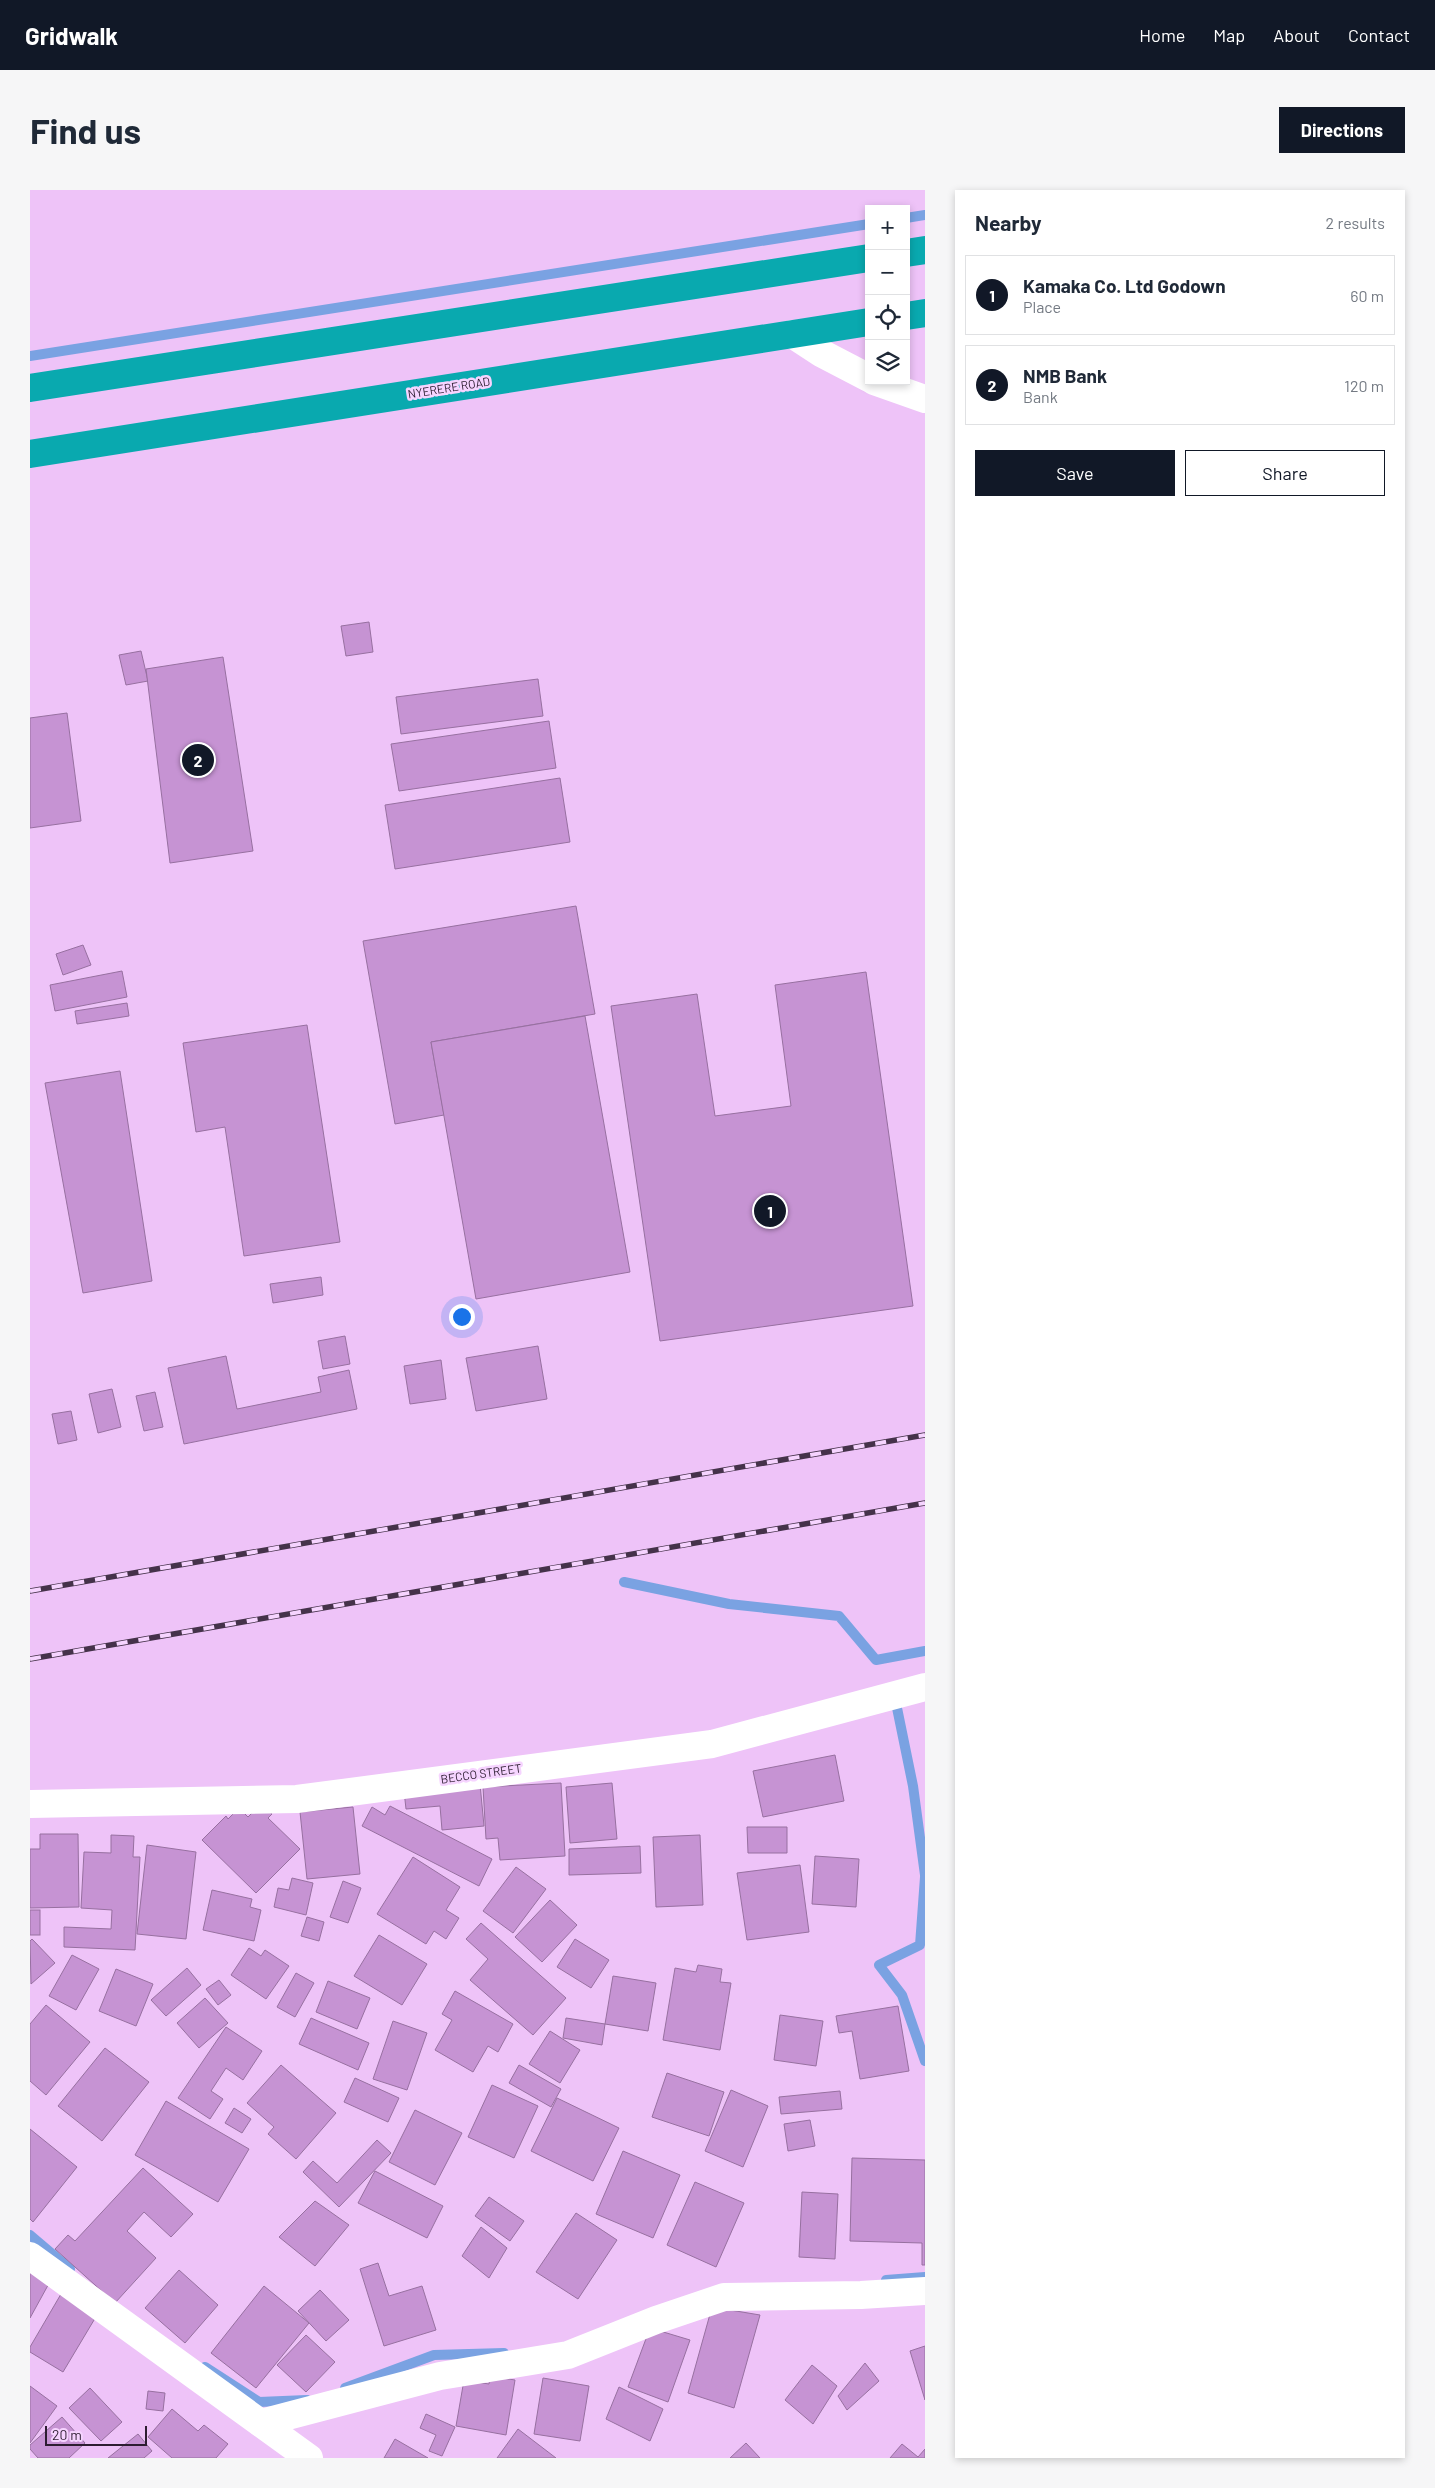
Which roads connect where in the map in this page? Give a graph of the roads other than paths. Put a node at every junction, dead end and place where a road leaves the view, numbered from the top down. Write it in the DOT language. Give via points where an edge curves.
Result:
graph roads {
  1 [pos="925,250"];
  2 [pos="910,252"];
  3 [pos="865,259"];
  4 [pos="925,313"];
  5 [pos="910,315"];
  6 [pos="865,323"];
  7 [pos="792,334"];
  8 [pos="865,376"];
  9 [pos="885,385"];
  10 [pos="30,388"];
  11 [pos="925,399"];
  12 [pos="30,454"];
  13 [pos="925,1687"];
  14 [pos="30,1804"];
  15 [pos="30,2256"];
  16 [pos="925,2291"];
  17 [pos="262,2423"];
  18 [pos="309,2458"];
  1 -- 2 [label="highway"];
  3 -- 10 [label="highway"];
  4 -- 5 [label="highway"];
  6 -- 7 [label="highway, NYERERE ROAD"];
  7 -- 8 [label="street"];
  7 -- 12 [label="highway, NYERERE ROAD"];
  9 -- 11 [label="street"];
  13 -- 14 [label="street, BECCO STREET" via="712,1744 297,1799"];
  15 -- 17 [label="street"];
  16 -- 17 [label="street" via="724,2297 568,2355 440,2376"];
  17 -- 18 [label="street"];
}
